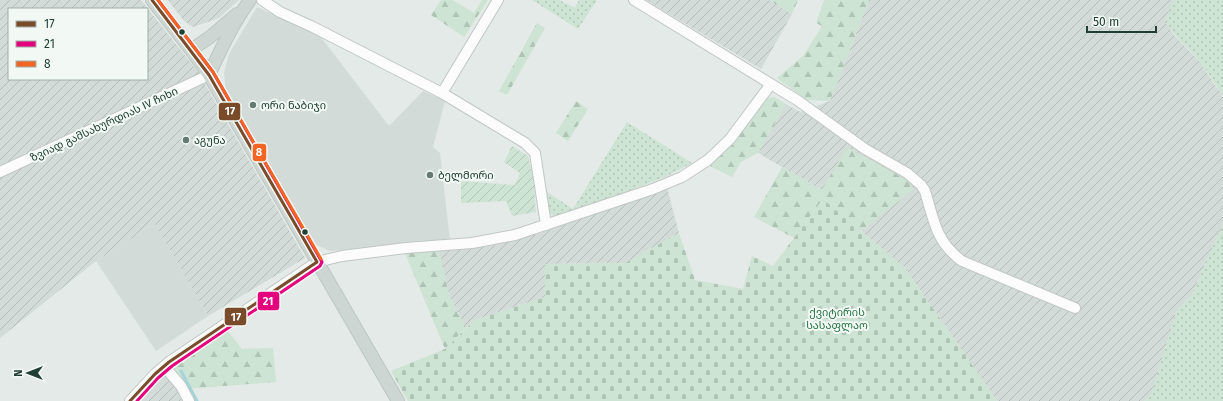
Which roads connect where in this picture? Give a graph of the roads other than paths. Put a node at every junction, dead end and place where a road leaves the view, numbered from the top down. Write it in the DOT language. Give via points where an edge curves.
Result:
graph roads {
  1 [pos="152,0"];
  2 [pos="262,0"];
  3 [pos="498,0"];
  4 [pos="634,0"];
  5 [pos="246,5"];
  6 [pos="191,50"];
  7 [pos="209,75"];
  8 [pos="771,84"];
  9 [pos="442,93"];
  10 [pos="0,172"];
  11 [pos="546,225"];
  12 [pos="317,262"];
  13 [pos="1075,308"];
  14 [pos="164,366"];
  15 [pos="130,401"];
  16 [pos="189,401"];
  17 [pos="398,401"];
  1 -- 6 [label="main road"];
  2 -- 9 [label="street" via="280,12"];
  3 -- 9 [label="street"];
  4 -- 8 [label="street"];
  5 -- 6 [label="main road"];
  5 -- 7 [label="main road" via="224,42"];
  6 -- 7 [label="main road"];
  7 -- 10 [label="street, ზვიად გამსახურდიას IV ჩიხი"];
  7 -- 12 [label="main road"];
  8 -- 11 [label="street" via="730,139 708,160 689,173 653,189"];
  8 -- 13 [label="street" via="866,149 907,173 921,185 937,233 952,254 962,261"];
  9 -- 11 [label="street" via="525,143 535,153"];
  11 -- 12 [label="street" via="492,240 342,256"];
  12 -- 14 [label="street"];
  12 -- 17 [label="main road"];
  14 -- 15 [label="street"];
  14 -- 16 [label="street" via="181,386"];
}
